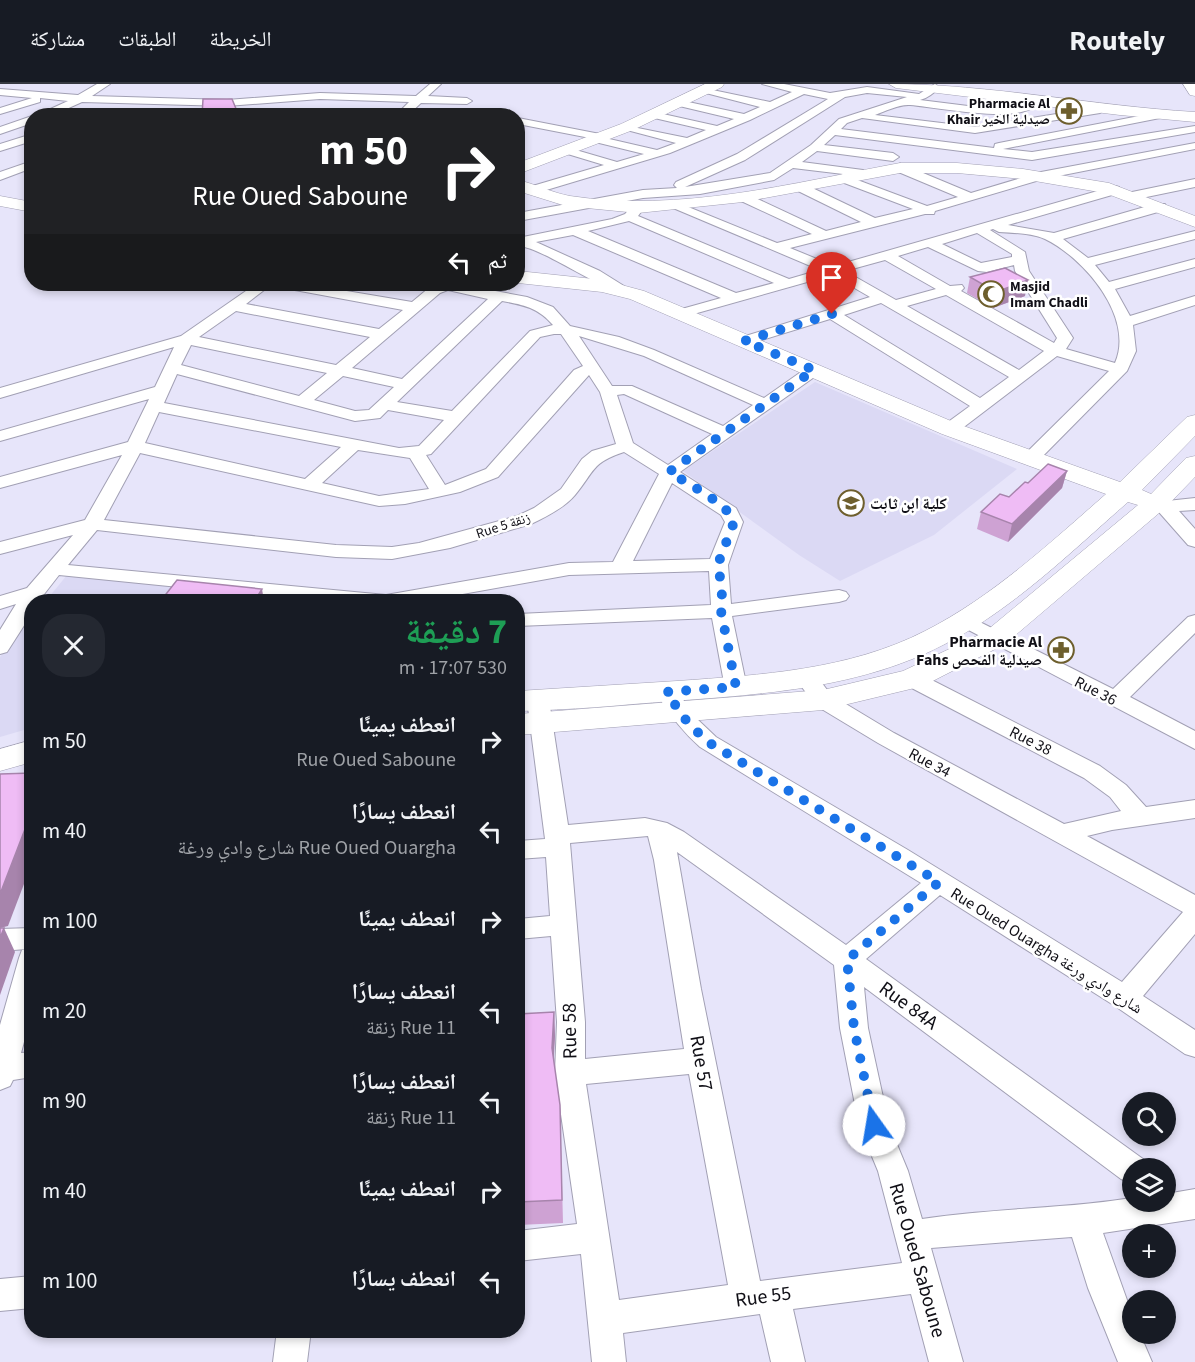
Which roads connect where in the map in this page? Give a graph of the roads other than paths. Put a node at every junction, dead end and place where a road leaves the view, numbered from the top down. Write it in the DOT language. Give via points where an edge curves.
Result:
graph roads {
  1 [pos="26,84"];
  2 [pos="63,84"];
  3 [pos="105,84"];
  4 [pos="304,84"];
  5 [pos="343,84"];
  6 [pos="436,84"];
  7 [pos="766,84"];
  8 [pos="896,84"];
  9 [pos="1190,84"];
  10 [pos="138,88"];
  11 [pos="710,88"];
  12 [pos="170,90"];
  13 [pos="252,90"];
  14 [pos="802,91"];
  15 [pos="1195,92"];
  16 [pos="2,94"];
  17 [pos="841,95"];
  18 [pos="927,96"];
  19 [pos="41,97"];
  20 [pos="78,99"];
  21 [pos="324,99"];
  22 [pos="419,99"];
  23 [pos="114,101"];
  24 [pos="150,101"];
  25 [pos="467,101"];
  26 [pos="197,102"];
  27 [pos="284,102"];
  28 [pos="237,103"];
  29 [pos="679,103"];
  30 [pos="771,106"];
  31 [pos="58,108"];
  32 [pos="122,108"];
  33 [pos="152,108"];
  34 [pos="196,108"];
  35 [pos="239,108"];
  36 [pos="409,108"];
  37 [pos="1100,110"];
  38 [pos="0,111"];
  39 [pos="654,115"];
  40 [pos="1160,115"];
  41 [pos="855,116"];
  42 [pos="746,117"];
  43 [pos="1195,117"];
  44 [pos="24,122"];
  45 [pos="915,122"];
  46 [pos="525,123"];
  47 [pos="927,124"];
  48 [pos="627,127"];
  49 [pos="717,129"];
  50 [pos="1195,129"];
  51 [pos="975,130"];
  52 [pos="0,131"];
  53 [pos="832,131"];
  54 [pos="597,138"];
  55 [pos="901,140"];
  56 [pos="24,141"];
  57 [pos="914,141"];
  58 [pos="687,142"];
  59 [pos="998,146"];
  60 [pos="1195,146"];
  61 [pos="815,147"];
  62 [pos="0,148"];
  63 [pos="565,150"];
  64 [pos="658,153"];
  65 [pos="1024,156"];
  66 [pos="24,157"];
  67 [pos="792,164"];
  68 [pos="0,165"];
  69 [pos="616,165"];
  70 [pos="895,165"];
  71 [pos="525,166"];
  72 [pos="24,167"];
  73 [pos="863,174"];
  74 [pos="1023,174"];
  75 [pos="0,176"];
  76 [pos="1041,176"];
  77 [pos="843,178"];
  78 [pos="1195,183"];
  79 [pos="800,187"];
  80 [pos="1115,190"];
  81 [pos="530,192"];
  82 [pos="1132,196"];
  83 [pos="743,197"];
  84 [pos="970,197"];
  85 [pos="667,198"];
  86 [pos="0,201"];
  87 [pos="585,204"];
  88 [pos="24,206"];
  89 [pos="1160,207"];
  90 [pos="926,210"];
  91 [pos="634,213"];
  92 [pos="525,216"];
  93 [pos="873,223"];
  94 [pos="1193,223"];
  95 [pos="977,229"];
  96 [pos="576,231"];
  97 [pos="824,235"];
  98 [pos="525,240"];
  99 [pos="1056,241"];
  100 [pos="525,243"];
  101 [pos="930,243"];
  102 [pos="776,247"];
  103 [pos="950,253"];
  104 [pos="886,255"];
  105 [pos="1026,257"];
  106 [pos="1085,263"];
  107 [pos="1195,263"];
  108 [pos="905,266"];
  109 [pos="833,270"];
  110 [pos="525,278"];
  111 [pos="787,283"];
  112 [pos="1106,287"];
  113 [pos="619,289"];
  114 [pos="949,290"];
  115 [pos="255,291"];
  116 [pos="324,291"];
  117 [pos="434,291"];
  118 [pos="466,291"];
  119 [pos="498,297"];
  120 [pos="735,298"];
  121 [pos="1195,300"];
  122 [pos="889,302"];
  123 [pos="233,306"];
  124 [pos="413,307"];
  125 [pos="683,314"];
  126 [pos="832,314"];
  127 [pos="1127,322"];
  128 [pos="562,328"];
  129 [pos="384,334"];
  130 [pos="186,339"];
  131 [pos="744,341"];
  132 [pos="1053,350"];
  133 [pos="173,368"];
  134 [pos="593,368"];
  135 [pos="1120,369"];
  136 [pos="341,370"];
  137 [pos="814,370"];
  138 [pos="1018,376"];
  139 [pos="405,384"];
  140 [pos="608,392"];
  141 [pos="0,393"];
  142 [pos="158,398"];
  143 [pos="302,403"];
  144 [pos="382,404"];
  145 [pos="766,405"];
  146 [pos="980,405"];
  147 [pos="455,417"];
  148 [pos="1195,422"];
  149 [pos="950,429"];
  150 [pos="725,433"];
  151 [pos="0,436"];
  152 [pos="355,444"];
  153 [pos="134,446"];
  154 [pos="626,446"];
  155 [pos="416,453"];
  156 [pos="1030,459"];
  157 [pos="1195,463"];
  158 [pos="669,472"];
  159 [pos="0,483"];
  160 [pos="309,485"];
  161 [pos="439,490"];
  162 [pos="1124,492"];
  163 [pos="1195,504"];
  164 [pos="1160,505"];
  165 [pos="92,524"];
  166 [pos="1195,541"];
  167 [pos="0,548"];
  168 [pos="718,564"];
  169 [pos="620,568"];
  170 [pos="52,569"];
  171 [pos="34,592"];
  172 [pos="492,593"];
  173 [pos="28,594"];
  174 [pos="299,594"];
  175 [pos="24,595"];
  176 [pos="839,596"];
  177 [pos="0,603"];
  178 [pos="24,608"];
  179 [pos="721,611"];
  180 [pos="525,620"];
  181 [pos="966,621"];
  182 [pos="1195,621"];
  183 [pos="995,638"];
  184 [pos="0,647"];
  185 [pos="912,679"];
  186 [pos="736,687"];
  187 [pos="815,689"];
  188 [pos="1115,699"];
  189 [pos="673,703"];
  190 [pos="528,712"];
  191 [pos="1195,725"];
  192 [pos="1170,727"];
  193 [pos="1195,741"];
  194 [pos="24,753"];
  195 [pos="0,760"];
  196 [pos="24,780"];
  197 [pos="0,787"];
  198 [pos="1195,809"];
  199 [pos="1139,816"];
  200 [pos="655,828"];
  201 [pos="1062,834"];
  202 [pos="557,841"];
  203 [pos="525,848"];
  204 [pos="939,882"];
  205 [pos="1195,907"];
  206 [pos="1195,916"];
  207 [pos="562,925"];
  208 [pos="525,928"];
  209 [pos="24,938"];
  210 [pos="0,940"];
  211 [pos="847,960"];
  212 [pos="24,988"];
  213 [pos="1125,998"];
  214 [pos="1195,1045"];
  215 [pos="700,1060"];
  216 [pos="24,1066"];
  217 [pos="1,1073"];
  218 [pos="570,1073"];
  219 [pos="1122,1162"];
  220 [pos="1181,1201"];
  221 [pos="1083,1221"];
  222 [pos="911,1236"];
  223 [pos="595,1238"];
  224 [pos="525,1245"];
  225 [pos="922,1277"];
  226 [pos="24,1293"];
  227 [pos="0,1295"];
  228 [pos="760,1296"];
  229 [pos="605,1319"];
  230 [pos="293,1338"];
  231 [pos="290,1362"];
  232 [pos="609,1362"];
  233 [pos="788,1362"];
  234 [pos="946,1362"];
  235 [pos="1135,1362"];
  1 -- 16 [label="street"];
  2 -- 19 [label="street"];
  3 -- 20 [label="street"];
  4 -- 27 [label="street"];
  5 -- 21 [label="street"];
  6 -- 22 [label="street"];
  7 -- 14 [label="street"];
  8 -- 18 [label="street"];
  9 -- 15 [label="street"];
  10 -- 23 [label="street"];
  11 -- 29 [label="street"];
  11 -- 30 [label="street"];
  12 -- 24 [label="street"];
  13 -- 28 [label="street"];
  14 -- 17 [label="street"];
  14 -- 30 [label="street"];
  16 -- 19 [label="street"];
  17 -- 18 [label="street" via="871,90"];
  17 -- 85 [label="street"];
  18 -- 37 [label="street"];
  18 -- 41 [label="street"];
  18 -- 45 [label="street"];
  19 -- 20 [label="street"];
  19 -- 38 [label="street"];
  20 -- 23 [label="street"];
  20 -- 31 [label="street"];
  21 -- 22 [label="street"];
  21 -- 27 [label="street"];
  22 -- 25 [label="street"];
  22 -- 36 [label="street"];
  23 -- 24 [label="street"];
  23 -- 32 [label="street"];
  24 -- 26 [label="street"];
  24 -- 33 [label="street"];
  26 -- 28 [label="street"];
  26 -- 34 [label="street"];
  27 -- 28 [label="street"];
  28 -- 35 [label="street"];
  29 -- 39 [label="street"];
  29 -- 42 [label="street"];
  30 -- 42 [label="street"];
  37 -- 40 [label="street"];
  37 -- 51 [label="street"];
  39 -- 48 [label="street"];
  39 -- 49 [label="street"];
  40 -- 43 [label="street"];
  40 -- 59 [label="street"];
  41 -- 45 [label="street"];
  41 -- 53 [label="street"];
  42 -- 49 [label="street"];
  44 -- 52 [label="street"];
  45 -- 47 [label="street"];
  46 -- 54 [label="street"];
  47 -- 51 [label="street"];
  47 -- 57 [label="street"];
  48 -- 54 [label="street"];
  48 -- 58 [label="street"];
  49 -- 58 [label="street"];
  50 -- 65 [label="street"];
  51 -- 59 [label="street"];
  53 -- 55 [label="street"];
  53 -- 61 [label="street"];
  54 -- 63 [label="street"];
  54 -- 64 [label="street"];
  55 -- 57 [label="street"];
  55 -- 70 [label="street"];
  56 -- 62 [label="street"];
  57 -- 65 [label="street"];
  58 -- 64 [label="street"];
  59 -- 65 [label="street"];
  60 -- 76 [label="street"];
  61 -- 67 [label="street"];
  61 -- 70 [label="street"];
  63 -- 69 [label="street"];
  63 -- 71 [label="street"];
  64 -- 69 [label="street"];
  65 -- 74 [label="street"];
  66 -- 68 [label="street"];
  67 -- 73 [label="street"];
  67 -- 85 [label="street" via="780,174"];
  69 -- 81 [label="street"];
  70 -- 73 [label="street"];
  70 -- 74 [label="street"];
  70 -- 84 [label="street"];
  72 -- 75 [label="street"];
  73 -- 77 [label="street"];
  74 -- 76 [label="street"];
  76 -- 80 [label="street"];
  76 -- 84 [label="street"];
  77 -- 79 [label="street"];
  77 -- 90 [label="street"];
  78 -- 82 [label="street"];
  79 -- 83 [label="street"];
  79 -- 93 [label="street"];
  80 -- 82 [label="street"];
  80 -- 95 [label="street"];
  81 -- 87 [label="street"];
  82 -- 89 [label="street"];
  83 -- 85 [label="street"];
  83 -- 97 [label="street"];
  84 -- 90 [label="street"];
  85 -- 87 [label="street"];
  85 -- 91 [label="street"];
  85 -- 102 [label="street"];
  86 -- 88 [label="street"];
  87 -- 91 [label="street"];
  87 -- 92 [label="street"];
  89 -- 94 [label="street"];
  89 -- 99 [label="street"];
  90 -- 93 [label="street"];
  90 -- 95 [label="street"];
  91 -- 96 [label="street"];
  91 -- 111 [label="street"];
  93 -- 97 [label="street"];
  94 -- 106 [label="street"];
  95 -- 99 [label="street" via="1028,231"];
  95 -- 101 [label="street"];
  95 -- 105 [label="street"];
  96 -- 98 [label="street"];
  96 -- 120 [label="street"];
  97 -- 102 [label="street"];
  99 -- 105 [label="street"];
  99 -- 106 [label="street"];
  100 -- 113 [label="street"];
  101 -- 103 [label="street"];
  101 -- 104 [label="street"];
  102 -- 109 [label="street"];
  103 -- 105 [label="street" via="982,268"];
  103 -- 108 [label="street"];
  104 -- 108 [label="street"];
  104 -- 109 [label="street"];
  105 -- 114 [label="street" via="975,283"];
  105 -- 132 [label="street" via="1063,333 1064,342"];
  106 -- 112 [label="street"];
  107 -- 112 [label="street"];
  108 -- 114 [label="street"];
  109 -- 111 [label="street"];
  109 -- 122 [label="street"];
  110 -- 113 [label="street"];
  111 -- 120 [label="street"];
  112 -- 127 [label="street"];
  113 -- 125 [label="street"];
  114 -- 122 [label="street"];
  114 -- 132 [label="street"];
  115 -- 123 [label="street"];
  116 -- 124 [label="street"];
  117 -- 124 [label="street"];
  118 -- 119 [label="street"];
  119 -- 128 [label="street" via="546,308"];
  119 -- 139 [label="street"];
  120 -- 125 [label="street"];
  121 -- 127 [label="street"];
  122 -- 126 [label="street"];
  122 -- 138 [label="street"];
  123 -- 129 [label="street"];
  123 -- 130 [label="street"];
  124 -- 129 [label="street"];
  125 -- 131 [label="street"];
  126 -- 131 [label="street"];
  126 -- 146 [label="street"];
  127 -- 135 [label="street" via="1131,346"];
  128 -- 134 [label="street"];
  128 -- 145 [label="street" via="659,355"];
  128 -- 147 [label="street" via="535,334"];
  129 -- 136 [label="street"];
  130 -- 133 [label="street"];
  130 -- 136 [label="street"];
  130 -- 141 [label="street"];
  131 -- 137 [label="street"];
  132 -- 135 [label="street"];
  132 -- 138 [label="street"];
  133 -- 142 [label="street"];
  133 -- 143 [label="street"];
  134 -- 140 [label="street"];
  134 -- 161 [label="street" via="580,373 492,473 477,481"];
  135 -- 156 [label="street"];
  136 -- 139 [label="street"];
  136 -- 143 [label="street"];
  137 -- 145 [label="street"];
  137 -- 149 [label="street"];
  138 -- 146 [label="street"];
  139 -- 144 [label="street"];
  140 -- 150 [label="street" via="626,389"];
  140 -- 154 [label="street"];
  142 -- 151 [label="street"];
  142 -- 152 [label="street"];
  142 -- 153 [label="street"];
  143 -- 144 [label="street" via="363,417 374,414"];
  144 -- 147 [label="street"];
  145 -- 150 [label="street"];
  146 -- 149 [label="street"];
  147 -- 155 [label="street" via="425,450"];
  148 -- 162 [label="street"];
  149 -- 156 [label="street"];
  150 -- 158 [label="street"];
  152 -- 155 [label="street"];
  152 -- 160 [label="street"];
  153 -- 159 [label="street"];
  153 -- 160 [label="street"];
  153 -- 165 [label="street"];
  154 -- 158 [label="street"];
  154 -- 165 [label="street, Rue 5 زنقة" via="598,455 567,493 524,520 443,544 392,553 336,551"];
  155 -- 161 [label="street"];
  156 -- 162 [label="street"];
  157 -- 164 [label="street"];
  158 -- 168 [label="street" via="733,517"];
  158 -- 169 [label="street"];
  160 -- 161 [label="street" via="389,501"];
  162 -- 164 [label="street"];
  162 -- 181 [label="street"];
  163 -- 164 [label="street"];
  164 -- 166 [label="street"];
  164 -- 183 [label="street"];
  165 -- 167 [label="street"];
  165 -- 170 [label="street"];
  168 -- 169 [label="street"];
  168 -- 179 [label="street"];
  169 -- 172 [label="street" via="569,569"];
  170 -- 171 [label="street"];
  170 -- 174 [label="street"];
  171 -- 173 [label="street"];
  175 -- 177 [label="street"];
  176 -- 179 [label="street"];
  178 -- 184 [label="street"];
  179 -- 180 [label="street"];
  179 -- 186 [label="street"];
  181 -- 183 [label="street, Rue 36"];
  181 -- 187 [label="street" via="939,637"];
  182 -- 188 [label="street"];
  183 -- 185 [label="street"];
  183 -- 188 [label="street, Rue 36"];
  185 -- 187 [label="street"];
  185 -- 199 [label="street, Rue 38" via="1092,772 1118,791"];
  186 -- 187 [label="street"];
  186 -- 189 [label="street"];
  187 -- 189 [label="street"];
  187 -- 201 [label="street, Rue 34" via="886,738"];
  188 -- 192 [label="street, Rue 36"];
  189 -- 190 [label="street"];
  189 -- 204 [label="street, Rue Oued Ouargha شارع وادي ورغة" via="697,733 718,749"];
  190 -- 202 [label="street, Rue 58"];
  191 -- 192 [label="street"];
  192 -- 193 [label="street, Rue 36"];
  194 -- 195 [label="street"];
  196 -- 197 [label="street"];
  198 -- 199 [label="street"];
  199 -- 201 [label="street"];
  200 -- 202 [label="street"];
  200 -- 211 [label="street, Rue 84A" via="675,838"];
  200 -- 215 [label="street, Rue 57" via="667,860"];
  201 -- 205 [label="street, Rue 34"];
  202 -- 203 [label="street"];
  202 -- 207 [label="street, Rue 58"];
  204 -- 211 [label="street"];
  204 -- 213 [label="street, Rue Oued Ouargha شارع وادي ورغة"];
  206 -- 213 [label="street"];
  207 -- 208 [label="street"];
  207 -- 218 [label="street, Rue 58" via="560,1022"];
  209 -- 210 [label="street"];
  211 -- 219 [label="street, Rue 84A"];
  211 -- 222 [label="street, Rue Oued Saboune" via="854,1028 874,1125 893,1171"];
  212 -- 217 [label="street"];
  213 -- 214 [label="street, Rue Oued Ouargha شارع وادي ورغة"];
  215 -- 218 [label="street"];
  215 -- 228 [label="street, Rue 57"];
  216 -- 217 [label="street"];
  218 -- 223 [label="street, Rue 58"];
  220 -- 221 [label="street"];
  221 -- 222 [label="street"];
  221 -- 235 [label="street"];
  222 -- 225 [label="street, Rue Oued Saboune"];
  223 -- 224 [label="street"];
  223 -- 229 [label="street, Rue 58"];
  225 -- 228 [label="street, Rue 55"];
  225 -- 234 [label="street, Rue Oued Saboune"];
  226 -- 227 [label="street"];
  228 -- 229 [label="street, Rue 55"];
  228 -- 233 [label="street, Rue 57"];
  229 -- 232 [label="street, Rue 58"];
  230 -- 231 [label="street"];
}
